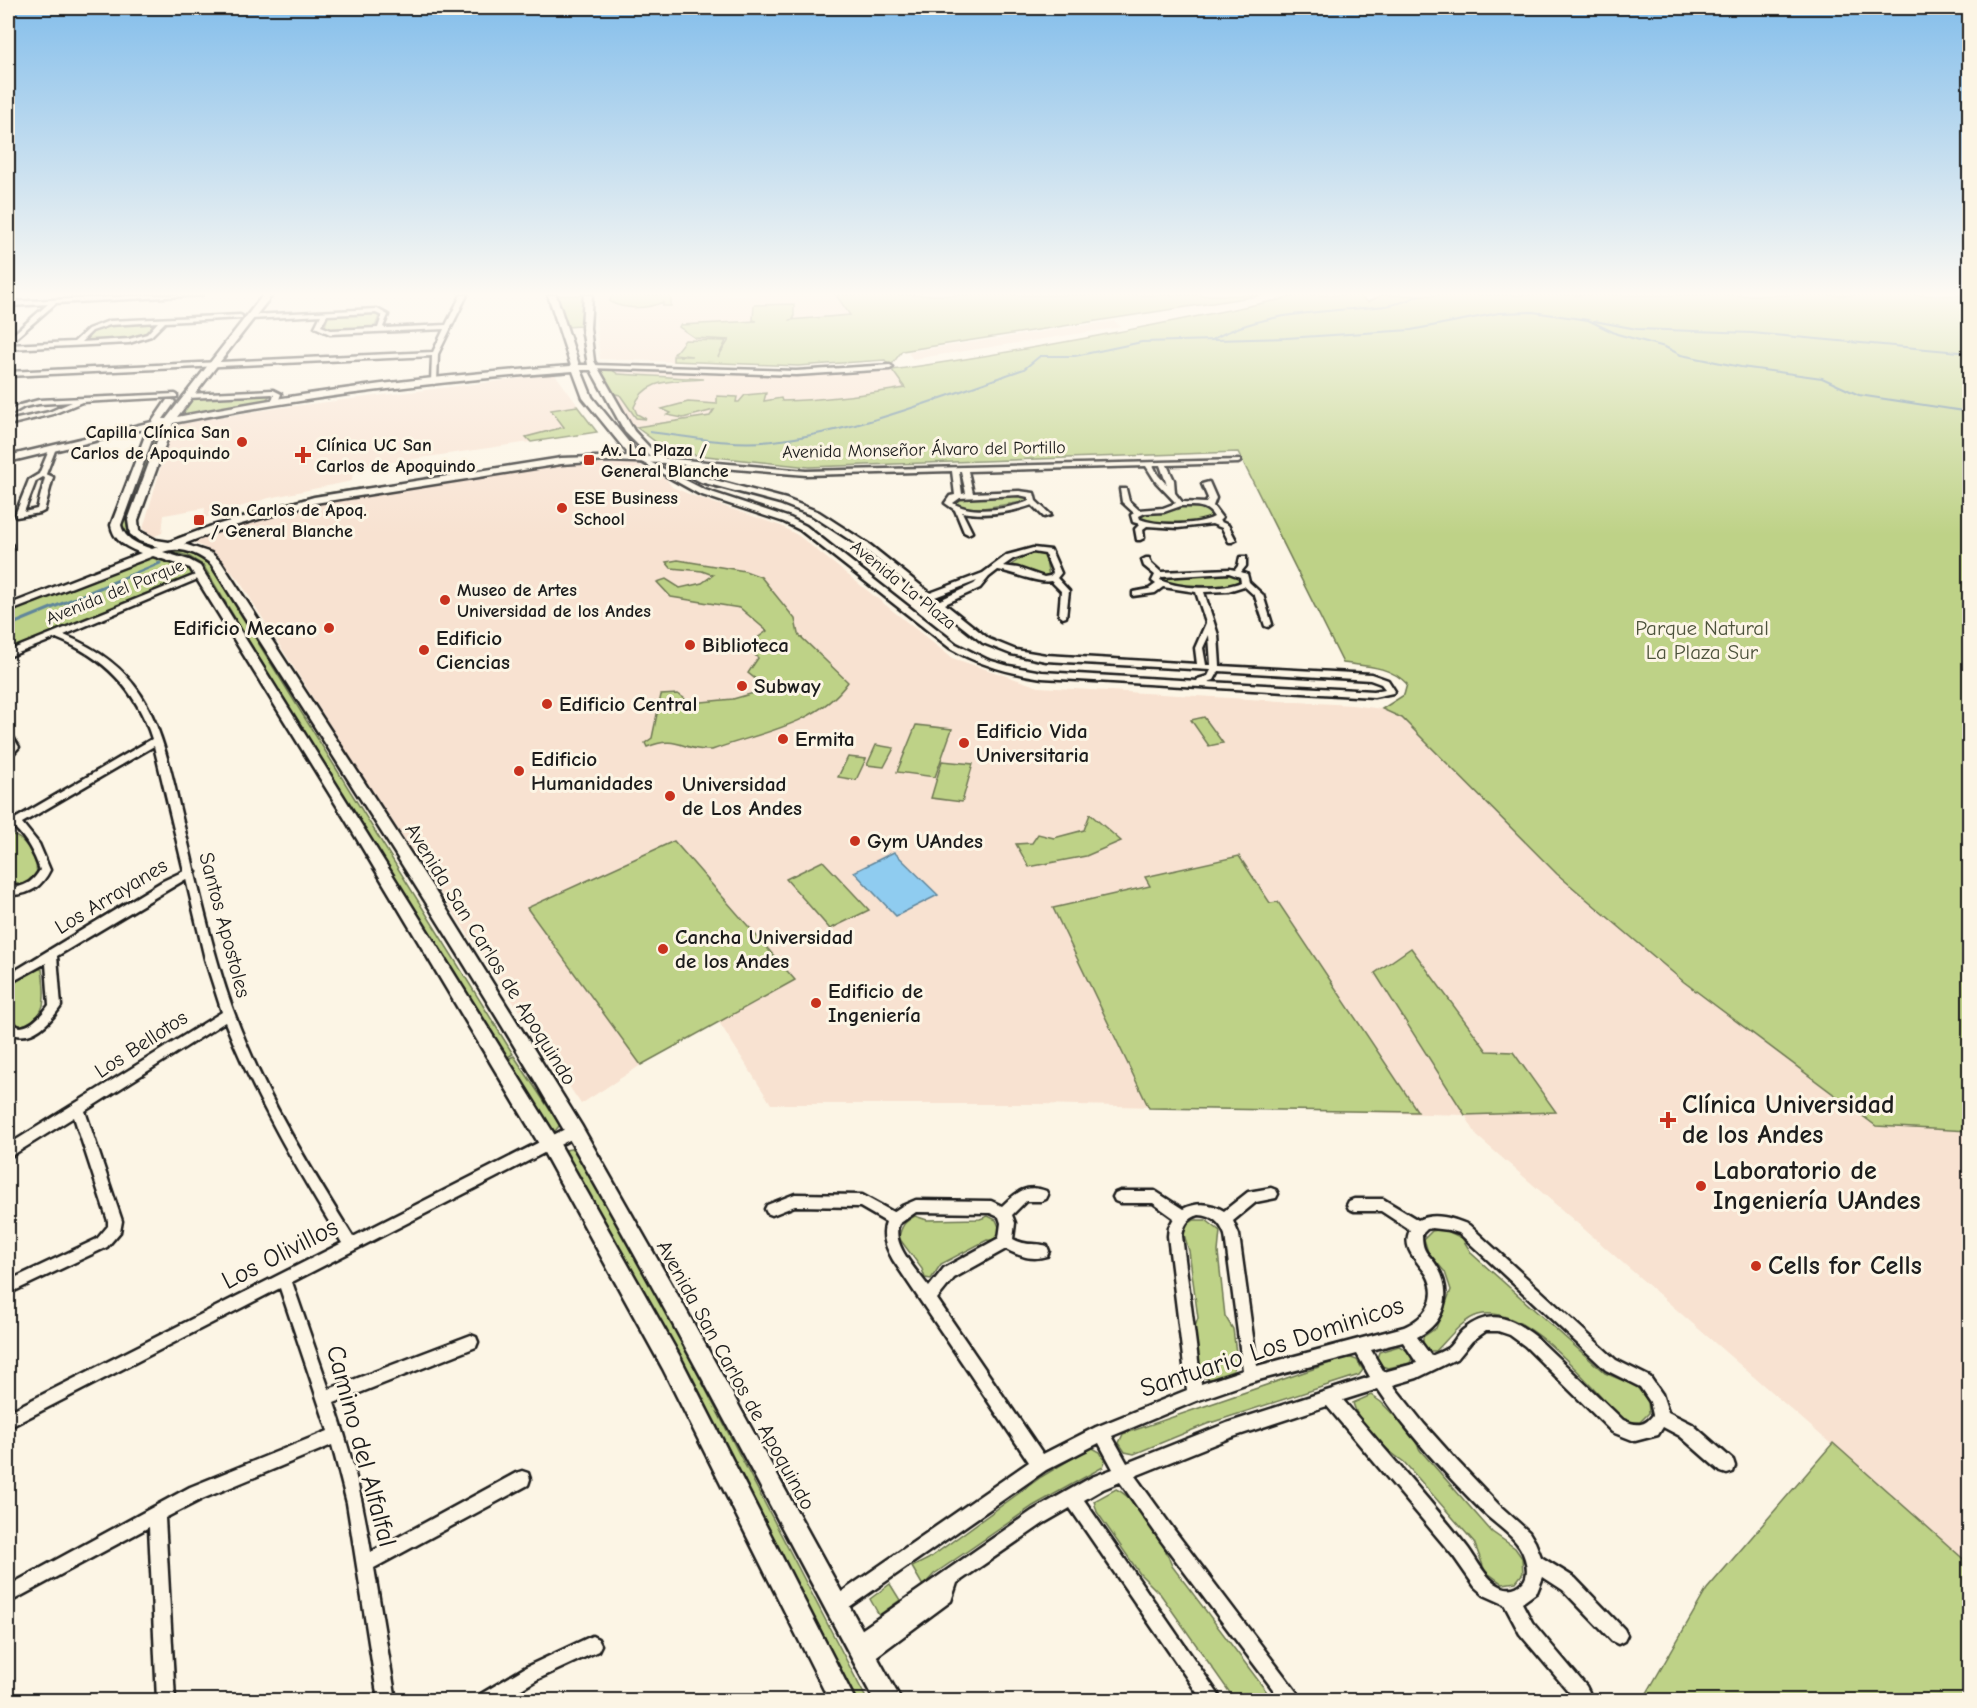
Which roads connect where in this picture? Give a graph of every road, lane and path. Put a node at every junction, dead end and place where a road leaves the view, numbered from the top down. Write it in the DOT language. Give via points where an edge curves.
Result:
graph roads {
  1 [pos="193,375"];
  2 [pos="201,375"];
  3 [pos="434,375"];
  4 [pos="503,375"];
  5 [pos="578,375"];
  6 [pos="597,375"];
  7 [pos="434,382"];
  8 [pos="183,390"];
  9 [pos="81,400"];
  10 [pos="276,402"];
  11 [pos="155,409"];
  12 [pos="8,414"];
  13 [pos="145,415"];
  14 [pos="169,421"];
  15 [pos="8,423"];
  16 [pos="154,424"];
  17 [pos="86,440"];
  18 [pos="52,448"];
  19 [pos="651,453"];
  20 [pos="635,456"];
  21 [pos="8,459"];
  22 [pos="662,460"];
  23 [pos="1238,461"];
  24 [pos="1149,464"];
  25 [pos="1163,464"];
  26 [pos="713,465"];
  27 [pos="955,470"];
  28 [pos="964,470"];
  29 [pos="42,475"];
  30 [pos="694,476"];
  31 [pos="676,480"];
  32 [pos="704,480"];
  33 [pos="1206,484"];
  34 [pos="1123,491"];
  35 [pos="1172,493"];
  36 [pos="970,495"];
  37 [pos="959,496"];
  38 [pos="1033,502"];
  39 [pos="1180,504"];
  40 [pos="1209,506"];
  41 [pos="806,509"];
  42 [pos="958,511"];
  43 [pos="1138,513"];
  44 [pos="1047,515"];
  45 [pos="787,520"];
  46 [pos="1215,522"];
  47 [pos="833,523"];
  48 [pos="1144,524"];
  49 [pos="810,532"];
  50 [pos="968,532"];
  51 [pos="1140,538"];
  52 [pos="1232,540"];
  53 [pos="8,545"];
  54 [pos="155,547"];
  55 [pos="8,550"];
  56 [pos="1146,560"];
  57 [pos="1243,560"];
  58 [pos="996,567"];
  59 [pos="1236,572"];
  60 [pos="986,575"];
  61 [pos="201,576"];
  62 [pos="1053,578"];
  63 [pos="1160,580"];
  64 [pos="1245,583"];
  65 [pos="1198,589"];
  66 [pos="1136,594"];
  67 [pos="929,596"];
  68 [pos="8,600"];
  69 [pos="939,604"];
  70 [pos="8,609"];
  71 [pos="1063,615"];
  72 [pos="1268,624"];
  73 [pos="1209,625"];
  74 [pos="55,634"];
  75 [pos="8,654"];
  76 [pos="1043,657"];
  77 [pos="1202,666"];
  78 [pos="1217,667"];
  79 [pos="1342,674"];
  80 [pos="1042,675"];
  81 [pos="1194,683"];
  82 [pos="1350,692"];
  83 [pos="8,736"];
  84 [pos="157,740"];
  85 [pos="8,754"];
  86 [pos="11,824"];
  87 [pos="191,872"];
  88 [pos="8,885"];
  89 [pos="51,955"];
  90 [pos="8,980"];
  91 [pos="228,1014"];
  92 [pos="8,1026"];
  93 [pos="521,1044"];
  94 [pos="496,1057"];
  95 [pos="78,1110"];
  96 [pos="574,1131"];
  97 [pos="549,1143"];
  98 [pos="8,1152"];
  99 [pos="1271,1194"];
  100 [pos="1041,1195"];
  101 [pos="1120,1197"];
  102 [pos="1354,1205"];
  103 [pos="772,1209"];
  104 [pos="1004,1213"];
  105 [pos="1181,1215"];
  106 [pos="1225,1219"];
  107 [pos="894,1220"];
  108 [pos="1419,1228"];
  109 [pos="1006,1242"];
  110 [pos="351,1245"];
  111 [pos="1042,1251"];
  112 [pos="284,1279"];
  113 [pos="8,1287"];
  114 [pos="929,1299"];
  115 [pos="1406,1334"];
  116 [pos="471,1342"];
  117 [pos="1360,1346"];
  118 [pos="1428,1365"];
  119 [pos="1251,1375"];
  120 [pos="1379,1381"];
  121 [pos="1195,1394"];
  122 [pos="1331,1398"];
  123 [pos="324,1399"];
  124 [pos="1661,1417"];
  125 [pos="8,1420"];
  126 [pos="1102,1433"];
  127 [pos="337,1435"];
  128 [pos="1040,1464"];
  129 [pos="1727,1466"];
  130 [pos="1123,1472"];
  131 [pos="522,1479"];
  132 [pos="1073,1498"];
  133 [pos="157,1513"];
  134 [pos="367,1563"];
  135 [pos="1535,1563"];
  136 [pos="8,1595"];
  137 [pos="1509,1597"];
  138 [pos="836,1606"];
  139 [pos="1618,1635"];
  140 [pos="592,1645"];
  141 [pos="860,1649"];
  142 [pos="1580,1692"];
  143 [pos="166,1701"];
  144 [pos="387,1701"];
  145 [pos="487,1701"];
  146 [pos="842,1701"];
  147 [pos="888,1701"];
  148 [pos="1212,1701"];
  149 [pos="1292,1701"];
  1 -- 8 [label="street, Avenida San Carlos de Apoquindo"];
  2 -- 8 [label="street, Avenida San Carlos de Apoquindo"];
  3 -- 7 [label="street"];
  4 -- 7 [label="street"];
  5 -- 20 [label="street, Avenida La Plaza" via="588,398"];
  6 -- 19 [label="street, Avenida La Plaza" via="630,432"];
  7 -- 10 [label="street"];
  8 -- 9 [label="street"];
  8 -- 10 [label="street" via="273,392 278,394"];
  8 -- 11 [label="street"];
  8 -- 14 [label="street, Avenida San Carlos de Apoquindo"];
  8 -- 16 [label="street, Avenida San Carlos de Apoquindo"];
  9 -- 12 [label="street" via="30,403"];
  9 -- 15 [label="street"];
  10 -- 14 [label="street"];
  13 -- 17 [label="street"];
  14 -- 16 [label="street"];
  14 -- 54 [label="street, Avenida San Carlos de Apoquindo" via="132,525 139,536"];
  16 -- 17 [label="street"];
  16 -- 54 [label="street, Avenida San Carlos de Apoquindo" via="116,530 121,540"];
  17 -- 18 [label="street"];
  18 -- 21 [label="street"];
  18 -- 29 [label="street"];
  19 -- 20 [label="street, Avenida Monseñor Álvaro del Portillo"];
  19 -- 22 [label="street, Avenida La Plaza"];
  20 -- 22 [label="street, Avenida Monseñor Álvaro del Portillo"];
  20 -- 31 [label="street, Avenida La Plaza"];
  20 -- 54 [label="street, Avenida Monseñor Álvaro del Portillo" via="561,461 333,496"];
  22 -- 26 [label="street, Avenida Monseñor Álvaro del Portillo"];
  22 -- 30 [label="street, Avenida La Plaza"];
  23 -- 25 [label="street, Avenida Monseñor Álvaro del Portillo"];
  24 -- 25 [label="street, Avenida Monseñor Álvaro del Portillo"];
  24 -- 28 [label="street, Avenida Monseñor Álvaro del Portillo"];
  24 -- 35 [label="street" via="1157,481"];
  25 -- 35 [label="street"];
  26 -- 27 [label="street, Avenida Monseñor Álvaro del Portillo" via="806,473"];
  26 -- 32 [label="street" via="703,471"];
  27 -- 28 [label="street, Avenida Monseñor Álvaro del Portillo"];
  27 -- 37 [label="street"];
  28 -- 36 [label="street"];
  29 -- 29 [label="street" via="33,480 19,514 40,511 49,477"];
  30 -- 31 [label="street"];
  30 -- 32 [label="street, Avenida La Plaza"];
  31 -- 45 [label="street, Avenida La Plaza"];
  32 -- 41 [label="street, Avenida La Plaza"];
  33 -- 40 [label="street" via="1212,498"];
  34 -- 43 [label="street" via="1126,502"];
  35 -- 39 [label="street"];
  36 -- 37 [label="street"];
  36 -- 38 [label="street" via="1026,493"];
  37 -- 42 [label="street" via="950,503"];
  38 -- 42 [label="street" via="975,512"];
  38 -- 44 [label="street"];
  39 -- 40 [label="street"];
  39 -- 43 [label="street"];
  40 -- 46 [label="street" via="1218,518"];
  41 -- 45 [label="street" via="805,516"];
  41 -- 47 [label="street, Avenida La Plaza"];
  42 -- 50 [label="street"];
  43 -- 48 [label="street" via="1136,520"];
  45 -- 49 [label="street, Avenida La Plaza"];
  46 -- 48 [label="street"];
  46 -- 52 [label="street" via="1225,527"];
  47 -- 49 [label="street" via="816,525"];
  47 -- 67 [label="street, Avenida La Plaza"];
  48 -- 51 [label="street" via="1139,529"];
  49 -- 80 [label="street, Avenida La Plaza" via="963,653 1000,668"];
  53 -- 55 [label="street"];
  54 -- 61 [label="street, Avenida San Carlos de Apoquindo" via="186,562"];
  54 -- 68 [label="street"];
  54 -- 70 [label="street"];
  54 -- 93 [label="street, Avenida San Carlos de Apoquindo" via="206,555 215,562"];
  56 -- 63 [label="street"];
  57 -- 59 [label="street"];
  58 -- 60 [label="street"];
  58 -- 62 [label="street" via="1044,580"];
  58 -- 62 [label="street" via="1024,552 1045,550 1057,573"];
  59 -- 63 [label="street"];
  59 -- 64 [label="street" via="1244,576"];
  60 -- 67 [label="street"];
  60 -- 69 [label="street" via="977,586"];
  61 -- 74 [label="street, Avenida del Parque"];
  61 -- 94 [label="street, Avenida San Carlos de Apoquindo"];
  62 -- 71 [label="street" via="1065,591"];
  63 -- 65 [label="street"];
  63 -- 66 [label="street" via="1152,591"];
  64 -- 65 [label="street" via="1237,588"];
  64 -- 72 [label="street" via="1259,595"];
  65 -- 73 [label="street"];
  67 -- 69 [label="street, Avenida La Plaza"];
  69 -- 76 [label="street, Avenida La Plaza" via="986,641 1014,652"];
  73 -- 77 [label="street" via="1199,648"];
  73 -- 78 [label="street"];
  74 -- 75 [label="street, Avenida del Parque"];
  74 -- 84 [label="street, Santos Apostoles" via="99,658 130,685"];
  76 -- 77 [label="street, Avenida La Plaza"];
  76 -- 80 [label="street" via="1047,664"];
  77 -- 78 [label="street, Avenida La Plaza"];
  78 -- 79 [label="street, Avenida La Plaza"];
  78 -- 81 [label="street" via="1211,678"];
  79 -- 82 [label="street" via="1354,683"];
  79 -- 82 [label="street, Avenida La Plaza" via="1379,679 1390,688 1383,694"];
  80 -- 81 [label="street, Avenida La Plaza"];
  81 -- 82 [label="street, Avenida La Plaza"];
  83 -- 85 [label="street" via="14,747"];
  84 -- 86 [label="street"];
  84 -- 87 [label="street, Santos Apostoles"];
  86 -- 88 [label="street" via="30,837 45,870 34,885 22,891 13,891"];
  87 -- 89 [label="street, Los Arrayanes"];
  87 -- 91 [label="street, Santos Apostoles" via="202,928"];
  89 -- 90 [label="street, Los Arrayanes"];
  89 -- 92 [label="street, Los Arrayanes" via="55,1006 30,1029 19,1032"];
  91 -- 95 [label="street, Los Bellotos"];
  91 -- 110 [label="street, Santos Apostoles" via="268,1105"];
  93 -- 94 [label="street" via="512,1056"];
  93 -- 96 [label="street, Avenida San Carlos de Apoquindo"];
  94 -- 97 [label="street, Avenida San Carlos de Apoquindo"];
  95 -- 98 [label="street, Los Bellotos"];
  95 -- 113 [label="street" via="115,1228 97,1246"];
  96 -- 97 [label="street, Los Olivillos"];
  96 -- 138 [label="street, Avenida San Carlos de Apoquindo"];
  97 -- 110 [label="street, Los Olivillos"];
  97 -- 146 [label="street, Avenida San Carlos de Apoquindo" via="671,1362"];
  99 -- 106 [label="street" via="1252,1196"];
  100 -- 104 [label="street" via="1023,1195"];
  101 -- 105 [label="street" via="1155,1197"];
  102 -- 108 [label="street" via="1383,1205"];
  103 -- 107 [label="street" via="795,1200 862,1201"];
  104 -- 107 [label="street" via="991,1208 916,1206 904,1210"];
  104 -- 109 [label="street" via="1008,1223"];
  105 -- 106 [label="street" via="1197,1209"];
  105 -- 121 [label="street" via="1174,1236"];
  106 -- 119 [label="street" via="1232,1235"];
  107 -- 114 [label="street" via="890,1233 894,1246"];
  108 -- 115 [label="street, Santuario Los Dominicos" via="1414,1242 1439,1287 1437,1304 1427,1322"];
  108 -- 124 [label="street" via="1430,1221 1446,1221 1464,1228 1611,1365 1645,1382 1657,1400"];
  109 -- 111 [label="street" via="1023,1251"];
  109 -- 114 [label="street" via="950,1273"];
  110 -- 112 [label="street, Los Olivillos"];
  112 -- 123 [label="street, Camino del Alfalfal"];
  112 -- 125 [label="street, Los Olivillos"];
  114 -- 128 [label="street"];
  115 -- 117 [label="street, Santuario Los Dominicos"];
  115 -- 118 [label="street"];
  116 -- 123 [label="street"];
  117 -- 119 [label="street, Santuario Los Dominicos"];
  117 -- 120 [label="street"];
  118 -- 120 [label="street"];
  118 -- 124 [label="street" via="1453,1353 1484,1324 1498,1324 1530,1341 1618,1426 1635,1433 1652,1429"];
  119 -- 121 [label="street, Santuario Los Dominicos"];
  120 -- 122 [label="street"];
  120 -- 135 [label="street" via="1400,1410 1527,1543"];
  121 -- 126 [label="street, Santuario Los Dominicos"];
  122 -- 130 [label="street" via="1227,1431"];
  122 -- 137 [label="street" via="1460,1551 1473,1573 1491,1592"];
  123 -- 127 [label="street, Camino del Alfalfal"];
  124 -- 129 [label="street" via="1686,1430"];
  126 -- 128 [label="street, Santuario Los Dominicos"];
  126 -- 130 [label="street"];
  127 -- 133 [label="street" via="234,1475"];
  127 -- 134 [label="street, Camino del Alfalfal"];
  128 -- 138 [label="street, Santuario Los Dominicos"];
  130 -- 132 [label="street"];
  130 -- 149 [label="street"];
  131 -- 134 [label="street"];
  132 -- 141 [label="street" via="1038,1517 951,1577 945,1595"];
  132 -- 148 [label="street"];
  133 -- 136 [label="street"];
  133 -- 143 [label="street"];
  134 -- 144 [label="street, Camino del Alfalfal"];
  135 -- 137 [label="street" via="1535,1581 1525,1592"];
  135 -- 139 [label="street" via="1569,1584"];
  137 -- 142 [label="street" via="1526,1628"];
  138 -- 141 [label="street, Avenida San Carlos de Apoquindo"];
  140 -- 145 [label="street" via="532,1673"];
  141 -- 147 [label="street, Avenida San Carlos de Apoquindo"];
}
